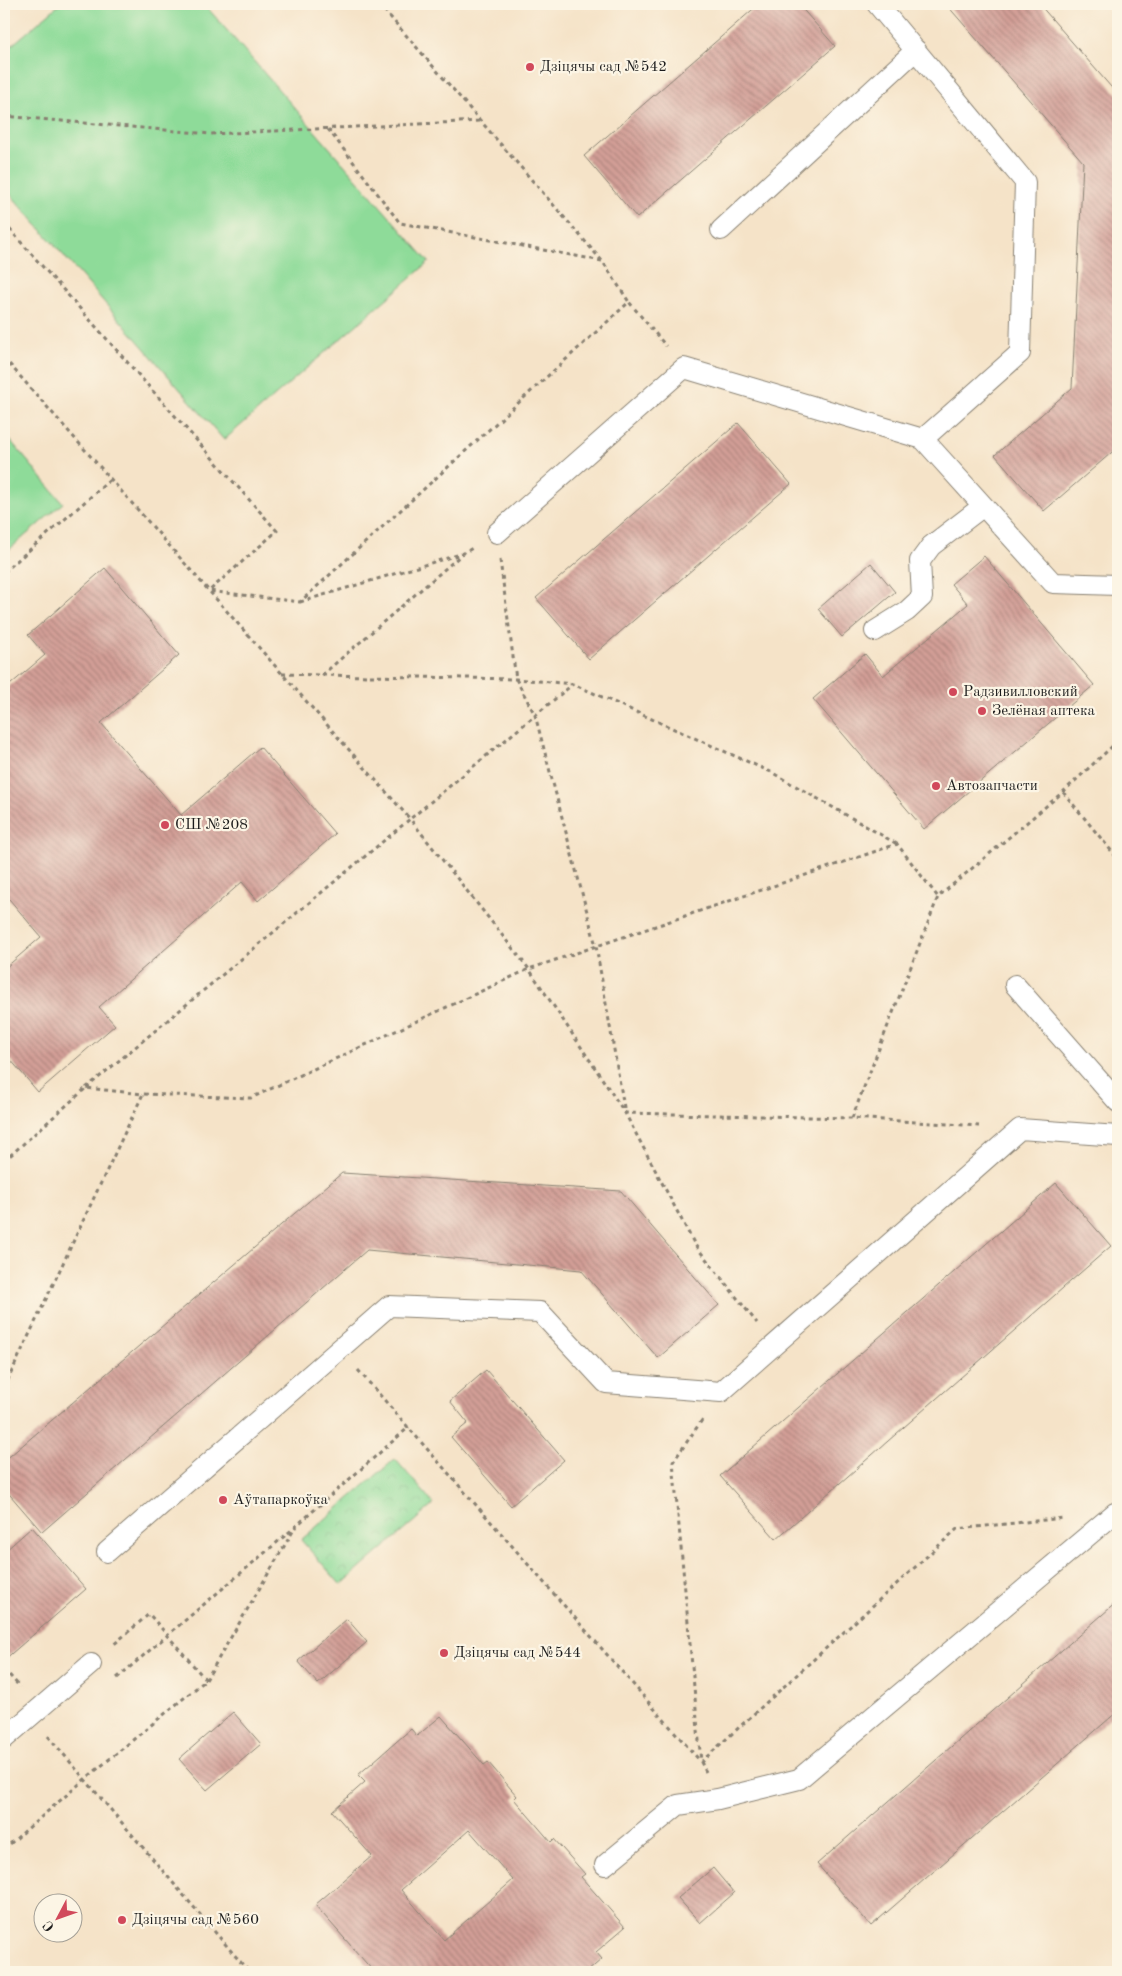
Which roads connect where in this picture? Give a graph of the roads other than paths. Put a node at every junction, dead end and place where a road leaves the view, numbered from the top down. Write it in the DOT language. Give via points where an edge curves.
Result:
graph roads {
  1 [pos="877,4"];
  2 [pos="916,50"];
  3 [pos="722,230"];
  4 [pos="923,439"];
  5 [pos="982,506"];
  6 [pos="496,533"];
  7 [pos="1118,585"];
  8 [pos="875,631"];
  9 [pos="1015,985"];
  10 [pos="1118,1102"];
  11 [pos="1118,1136"];
  12 [pos="1118,1512"];
  13 [pos="107,1552"];
  14 [pos="91,1664"];
  15 [pos="4,1738"];
  16 [pos="605,1865"];
  1 -- 2 [label="lane"];
  2 -- 3 [label="lane"];
  2 -- 4 [label="lane" via="1024,182 1020,353"];
  4 -- 5 [label="lane"];
  4 -- 6 [label="lane" via="684,368"];
  5 -- 7 [label="lane" via="1053,583"];
  5 -- 8 [label="lane" via="931,546 920,561 922,596"];
  9 -- 10 [label="lane"];
  11 -- 13 [label="lane" via="1020,1129 721,1392 606,1384 540,1312 390,1306"];
  12 -- 16 [label="lane" via="799,1779 718,1799 678,1805"];
  14 -- 15 [label="lane"];
}
